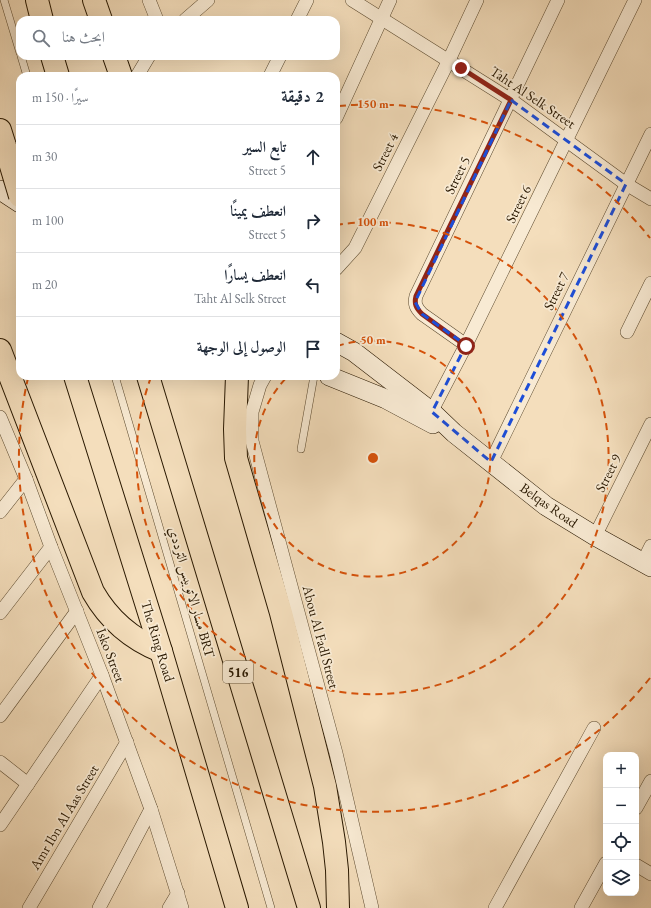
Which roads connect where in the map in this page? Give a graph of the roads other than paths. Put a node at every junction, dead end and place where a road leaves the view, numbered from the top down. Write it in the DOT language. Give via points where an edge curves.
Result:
graph roads {
  1 [pos="4,0"];
  2 [pos="37,0"];
  3 [pos="94,0"];
  4 [pos="149,0"];
  5 [pos="208,0"];
  6 [pos="307,0"];
  7 [pos="352,0"];
  8 [pos="390,0"];
  9 [pos="477,0"];
  10 [pos="558,0"];
  11 [pos="635,0"];
  12 [pos="41,16"];
  13 [pos="100,16"];
  14 [pos="155,16"];
  15 [pos="190,16"];
  16 [pos="299,16"];
  17 [pos="382,18"];
  18 [pos="16,40"];
  19 [pos="22,60"];
  20 [pos="53,60"];
  21 [pos="115,60"];
  22 [pos="147,60"];
  23 [pos="278,60"];
  24 [pos="449,60"];
  25 [pos="26,72"];
  26 [pos="57,72"];
  27 [pos="120,72"];
  28 [pos="139,72"];
  29 [pos="272,72"];
  30 [pos="511,100"];
  31 [pos="340,109"];
  32 [pos="651,134"];
  33 [pos="567,140"];
  34 [pos="2,145"];
  35 [pos="16,166"];
  36 [pos="626,184"];
  37 [pos="16,185"];
  38 [pos="0,190"];
  39 [pos="651,199"];
  40 [pos="16,200"];
  41 [pos="340,265"];
  42 [pos="651,283"];
  43 [pos="627,332"];
  44 [pos="340,344"];
  45 [pos="466,346"];
  46 [pos="0,350"];
  47 [pos="76,380"];
  48 [pos="116,380"];
  49 [pos="149,380"];
  50 [pos="237,380"];
  51 [pos="263,380"];
  52 [pos="313,380"];
  53 [pos="339,380"];
  54 [pos="429,416"];
  55 [pos="0,417"];
  56 [pos="651,424"];
  57 [pos="301,449"];
  58 [pos="491,462"];
  59 [pos="26,479"];
  60 [pos="0,512"];
  61 [pos="595,536"];
  62 [pos="51,546"];
  63 [pos="648,558"];
  64 [pos="77,611"];
  65 [pos="0,613"];
  66 [pos="161,651"];
  67 [pos="102,675"];
  68 [pos="0,716"];
  69 [pos="594,728"];
  70 [pos="127,742"];
  71 [pos="0,762"];
  72 [pos="651,781"];
  73 [pos="28,784"];
  74 [pos="639,803"];
  75 [pos="151,810"];
  76 [pos="0,825"];
  77 [pos="639,867"];
  78 [pos="603,868"];
  79 [pos="651,874"];
  80 [pos="178,893"];
  81 [pos="29,908"];
  82 [pos="99,908"];
  83 [pos="169,908"];
  84 [pos="182,908"];
  85 [pos="237,908"];
  86 [pos="271,908"];
  87 [pos="309,908"];
  88 [pos="338,908"];
  89 [pos="372,908"];
  90 [pos="495,908"];
  91 [pos="581,908"];
  1 -- 18 [label="lane"];
  2 -- 12 [label="highway"];
  3 -- 13 [label="highway"];
  4 -- 14 [label="street"];
  5 -- 15 [label="street"];
  6 -- 16 [label="street"];
  7 -- 17 [label="street, Taht Al Selk Street"];
  8 -- 17 [label="street"];
  9 -- 24 [label="street, Street 4"];
  10 -- 30 [label="street, Street 5"];
  11 -- 33 [label="street, Street 6"];
  17 -- 24 [label="street, Taht Al Selk Street"];
  17 -- 31 [label="street"];
  19 -- 25 [label="lane"];
  20 -- 26 [label="highway"];
  21 -- 27 [label="highway"];
  22 -- 28 [label="street"];
  23 -- 29 [label="street"];
  24 -- 30 [label="street, Taht Al Selk Street"];
  24 -- 41 [label="street, Street 4" via="355,248"];
  30 -- 33 [label="street, Taht Al Selk Street"];
  30 -- 45 [label="street, Street 5" via="414,302 422,314"];
  32 -- 36 [label="street, Street 7"];
  33 -- 36 [label="street, Taht Al Selk Street"];
  33 -- 45 [label="street, Street 6"];
  34 -- 35 [label="main road"];
  34 -- 37 [label="highway, bridge"];
  36 -- 39 [label="street, Taht Al Selk Street"];
  36 -- 58 [label="street, Street 7"];
  38 -- 40 [label="main road"];
  42 -- 43 [label="street"];
  44 -- 54 [label="main road" via="354,352"];
  45 -- 54 [label="street, Street 6"];
  46 -- 66 [label="highway" via="93,592 118,625 138,640"];
  47 -- 66 [label="highway, The Ring Road"];
  48 -- 86 [label="lane, مسار الاتوبيس الترددي BRT"];
  49 -- 87 [label="highway, 516"];
  50 -- 88 [label="highway" via="236,458 281,613 325,786 334,842"];
  51 -- 89 [label="street, Abou Al Fadl Street" via="252,412 252,441 336,753"];
  52 -- 57 [label="lane"];
  53 -- 54 [label="main road"];
  54 -- 58 [label="main road, Belqas Road"];
  55 -- 59 [label="street, Isko Street"];
  56 -- 61 [label="street, Street 9"];
  58 -- 61 [label="main road, Belqas Road" via="546,506"];
  59 -- 60 [label="street"];
  59 -- 62 [label="street, Isko Street"];
  61 -- 63 [label="main road, Belqas Road"];
  62 -- 64 [label="street, Isko Street"];
  62 -- 65 [label="street"];
  64 -- 67 [label="street, Isko Street"];
  64 -- 68 [label="street"];
  66 -- 85 [label="highway, The Ring Road"];
  67 -- 70 [label="street, Isko Street"];
  67 -- 73 [label="street"];
  69 -- 90 [label="street"];
  70 -- 75 [label="street, Isko Street"];
  70 -- 81 [label="street, Amr Ibn Al Aas Street"];
  71 -- 73 [label="street"];
  72 -- 74 [label="street"];
  73 -- 76 [label="street"];
  75 -- 80 [label="street, Isko Street"];
  75 -- 82 [label="street"];
  77 -- 79 [label="street"];
  78 -- 91 [label="street"];
  80 -- 83 [label="street"];
  80 -- 84 [label="street, Isko Street"];
}
